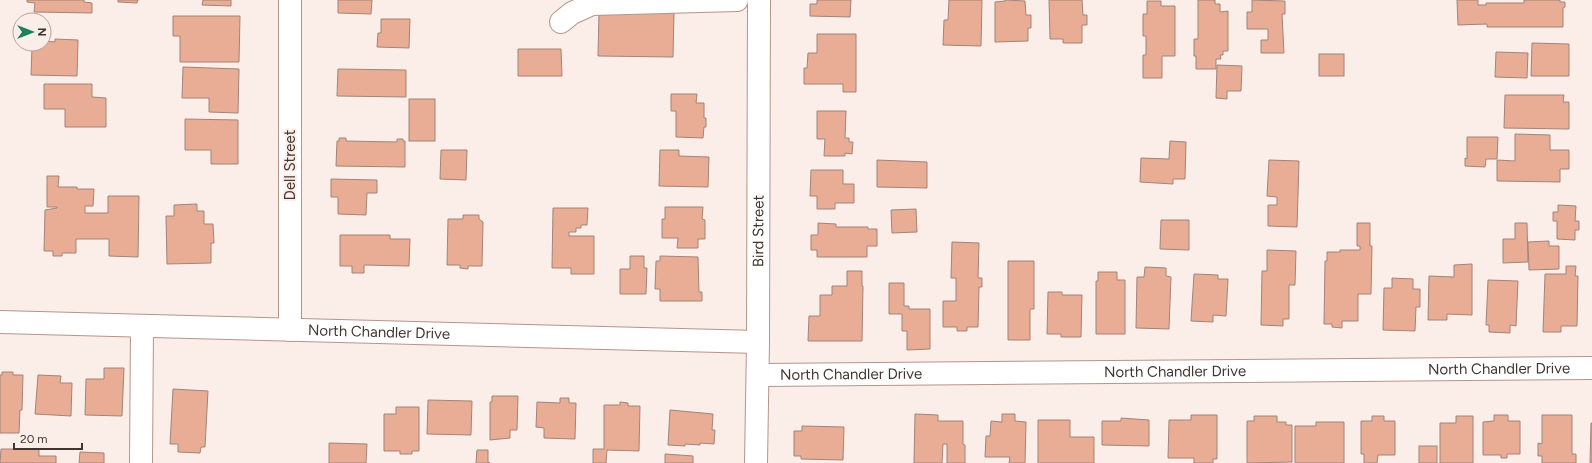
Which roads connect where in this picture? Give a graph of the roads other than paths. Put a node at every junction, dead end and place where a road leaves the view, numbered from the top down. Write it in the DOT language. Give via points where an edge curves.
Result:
graph roads {
  1 [pos="290,0"];
  2 [pos="737,0"];
  3 [pos="759,0"];
  4 [pos="562,22"];
  5 [pos="0,322"];
  6 [pos="142,326"];
  7 [pos="290,330"];
  8 [pos="758,342"];
  9 [pos="1592,368"];
  10 [pos="758,375"];
  11 [pos="141,463"];
  12 [pos="756,463"];
  1 -- 7 [label="street, Dell Street"];
  2 -- 4 [label="street" via="592,4 572,13"];
  3 -- 8 [label="street, Bird Street"];
  5 -- 6 [label="street, North Chandler Drive"];
  6 -- 7 [label="street, North Chandler Drive"];
  6 -- 11 [label="street"];
  7 -- 8 [label="street, North Chandler Drive"];
  8 -- 10 [label="street, Bird Street"];
  9 -- 10 [label="street, North Chandler Drive"];
  10 -- 12 [label="street, Bird Street"];
}
